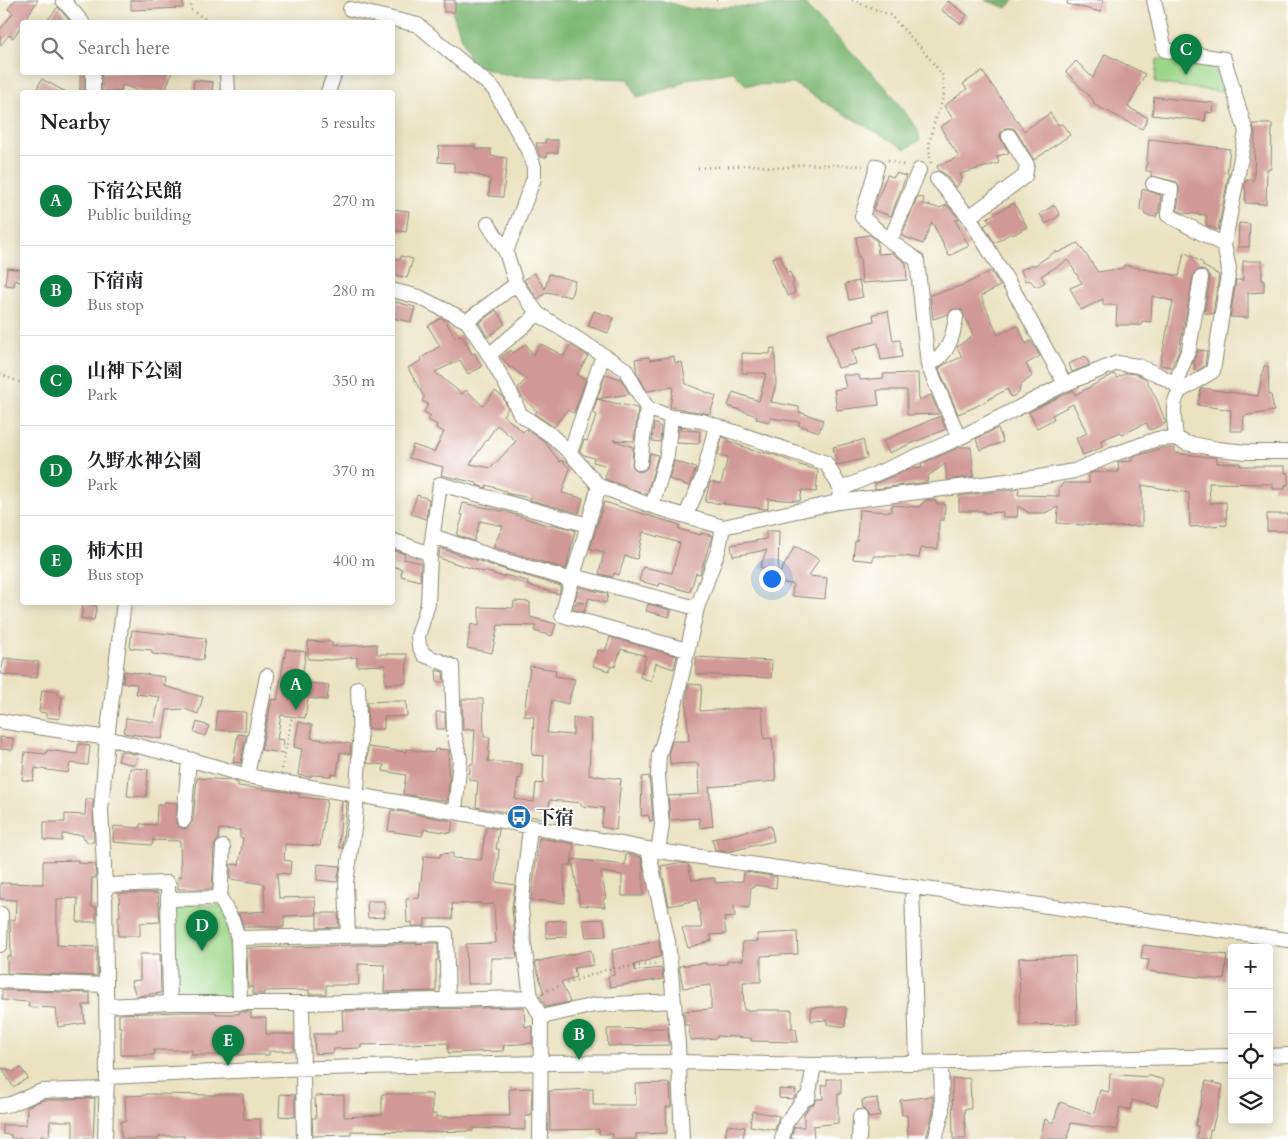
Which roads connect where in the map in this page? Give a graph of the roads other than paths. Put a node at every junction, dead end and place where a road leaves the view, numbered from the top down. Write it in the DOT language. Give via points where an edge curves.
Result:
graph roads {
  1 [pos="63,0"];
  2 [pos="1154,0"];
  3 [pos="349,11"];
  4 [pos="80,20"];
  5 [pos="393,20"];
  6 [pos="395,20"];
  7 [pos="93,75"];
  8 [pos="227,75"];
  9 [pos="334,75"];
  10 [pos="93,90"];
  11 [pos="228,90"];
  12 [pos="329,90"];
  13 [pos="1010,136"];
  14 [pos="877,166"];
  15 [pos="919,170"];
  16 [pos="937,179"];
  17 [pos="1154,184"];
  18 [pos="969,218"];
  19 [pos="488,224"];
  20 [pos="890,241"];
  21 [pos="1224,245"];
  22 [pos="506,252"];
  23 [pos="1202,278"];
  24 [pos="516,284"];
  25 [pos="395,291"];
  26 [pos="538,314"];
  27 [pos="956,317"];
  28 [pos="467,321"];
  29 [pos="489,355"];
  30 [pos="603,355"];
  31 [pos="928,365"];
  32 [pos="1065,384"];
  33 [pos="1178,387"];
  34 [pos="647,408"];
  35 [pos="670,418"];
  36 [pos="716,426"];
  37 [pos="959,438"];
  38 [pos="1176,438"];
  39 [pos="1288,452"];
  40 [pos="570,453"];
  41 [pos="640,462"];
  42 [pos="599,486"];
  43 [pos="840,496"];
  44 [pos="652,506"];
  45 [pos="686,515"];
  46 [pos="588,525"];
  47 [pos="723,527"];
  48 [pos="433,536"];
  49 [pos="395,541"];
  50 [pos="430,554"];
  51 [pos="572,578"];
  52 [pos="124,605"];
  53 [pos="697,608"];
  54 [pos="687,650"];
  55 [pos="267,676"];
  56 [pos="358,688"];
  57 [pos="0,721"];
  58 [pos="106,738"];
  59 [pos="190,759"];
  60 [pos="247,776"];
  61 [pos="357,794"];
  62 [pos="455,812"];
  63 [pos="184,820"];
  64 [pos="530,828"];
  65 [pos="223,848"];
  66 [pos="653,850"];
  67 [pos="105,885"];
  68 [pos="912,888"];
  69 [pos="220,898"];
  70 [pos="168,900"];
  71 [pos="0,914"];
  72 [pos="348,936"];
  73 [pos="238,938"];
  74 [pos="1288,940"];
  75 [pos="0,945"];
  76 [pos="0,982"];
  77 [pos="106,985"];
  78 [pos="531,998"];
  79 [pos="448,999"];
  80 [pos="673,1002"];
  81 [pos="240,1003"];
  82 [pos="302,1003"];
  83 [pos="170,1004"];
  84 [pos="106,1006"];
  85 [pos="541,1017"];
  86 [pos="1288,1055"];
  87 [pos="1228,1056"];
  88 [pos="1273,1056"];
  89 [pos="678,1062"];
  90 [pos="917,1062"];
  91 [pos="942,1062"];
  92 [pos="541,1063"];
  93 [pos="814,1065"];
  94 [pos="303,1068"];
  95 [pos="106,1083"];
  96 [pos="0,1106"];
  97 [pos="860,1117"];
  98 [pos="105,1139"];
  99 [pos="304,1139"];
  100 [pos="540,1139"];
  101 [pos="682,1139"];
  102 [pos="782,1139"];
  103 [pos="859,1139"];
  104 [pos="935,1139"];
  1 -- 4 [label="street"];
  2 -- 21 [label="street" via="1165,50 1224,60 1246,132"];
  3 -- 5 [label="street"];
  6 -- 22 [label="street" via="418,25 494,89 528,150 534,178"];
  7 -- 10 [label="street"];
  8 -- 11 [label="street"];
  9 -- 12 [label="street"];
  13 -- 18 [label="street" via="1027,165 1025,176"];
  14 -- 20 [label="street" via="862,217"];
  15 -- 20 [label="street"];
  16 -- 18 [label="street"];
  17 -- 21 [label="street" via="1171,189 1168,215"];
  18 -- 32 [label="street"];
  19 -- 22 [label="street"];
  20 -- 31 [label="street" via="917,260"];
  21 -- 33 [label="street" via="1229,269 1213,371"];
  22 -- 24 [label="street"];
  23 -- 33 [label="street" via="1205,294"];
  24 -- 26 [label="street"];
  24 -- 28 [label="street"];
  25 -- 28 [label="street" via="419,297"];
  26 -- 29 [label="street"];
  26 -- 30 [label="street"];
  27 -- 31 [label="street" via="952,338 938,361"];
  28 -- 29 [label="street"];
  29 -- 40 [label="street" via="520,414"];
  30 -- 34 [label="street" via="625,369"];
  30 -- 40 [label="street"];
  31 -- 37 [label="street"];
  32 -- 33 [label="street" via="1117,363 1138,366"];
  32 -- 37 [label="street"];
  33 -- 38 [label="street" via="1174,415"];
  34 -- 35 [label="street"];
  34 -- 41 [label="street"];
  35 -- 36 [label="street" via="702,421"];
  35 -- 44 [label="street" via="667,455"];
  36 -- 43 [label="street" via="826,463"];
  36 -- 45 [label="street" via="703,477"];
  37 -- 43 [label="street"];
  38 -- 39 [label="street" via="1218,449"];
  38 -- 43 [label="street" via="1157,439 1074,471 1057,474"];
  40 -- 42 [label="street"];
  42 -- 44 [label="street"];
  42 -- 46 [label="street"];
  43 -- 47 [label="street"];
  44 -- 45 [label="street"];
  45 -- 47 [label="street"];
  46 -- 48 [label="street" via="440,484"];
  46 -- 51 [label="street"];
  47 -- 53 [label="street"];
  48 -- 50 [label="street"];
  48 -- 51 [label="street" via="509,562"];
  49 -- 50 [label="street"];
  50 -- 62 [label="street" via="428,604 418,636 424,655 452,666 454,733 460,759"];
  51 -- 53 [label="street"];
  51 -- 54 [label="street" via="562,615"];
  52 -- 58 [label="street"];
  53 -- 54 [label="street"];
  54 -- 66 [label="street" via="676,701 659,755 662,825"];
  55 -- 60 [label="street"];
  56 -- 61 [label="street" via="360,742"];
  57 -- 58 [label="street"];
  58 -- 59 [label="street"];
  58 -- 67 [label="street" via="101,811"];
  59 -- 60 [label="street"];
  59 -- 63 [label="street"];
  60 -- 61 [label="street"];
  61 -- 62 [label="street"];
  61 -- 72 [label="street" via="346,883"];
  62 -- 64 [label="street"];
  64 -- 66 [label="street"];
  64 -- 78 [label="street" via="521,907"];
  65 -- 69 [label="street"];
  66 -- 68 [label="street"];
  66 -- 80 [label="street"];
  67 -- 70 [label="street" via="168,883"];
  67 -- 77 [label="street"];
  68 -- 74 [label="street"];
  68 -- 90 [label="street"];
  69 -- 70 [label="street"];
  69 -- 73 [label="street"];
  70 -- 83 [label="street"];
  71 -- 75 [label="street"];
  72 -- 73 [label="street"];
  72 -- 79 [label="street" via="446,934"];
  73 -- 81 [label="street"];
  76 -- 77 [label="street"];
  77 -- 84 [label="street"];
  78 -- 79 [label="street"];
  78 -- 85 [label="street"];
  79 -- 82 [label="street"];
  80 -- 85 [label="street" via="595,1005"];
  80 -- 89 [label="street"];
  81 -- 82 [label="street"];
  81 -- 83 [label="street"];
  82 -- 94 [label="street"];
  83 -- 84 [label="street"];
  84 -- 95 [label="street"];
  85 -- 92 [label="street"];
  86 -- 88 [label="street"];
  87 -- 91 [label="street"];
  89 -- 92 [label="street"];
  89 -- 93 [label="street"];
  89 -- 101 [label="street"];
  90 -- 91 [label="street"];
  90 -- 93 [label="street"];
  91 -- 104 [label="street" via="942,1113"];
  92 -- 94 [label="street"];
  92 -- 100 [label="street"];
  93 -- 102 [label="street" via="808,1098 786,1123"];
  94 -- 95 [label="street"];
  94 -- 99 [label="street"];
  95 -- 96 [label="street" via="42,1091"];
  95 -- 98 [label="street"];
  97 -- 103 [label="street"];
}
